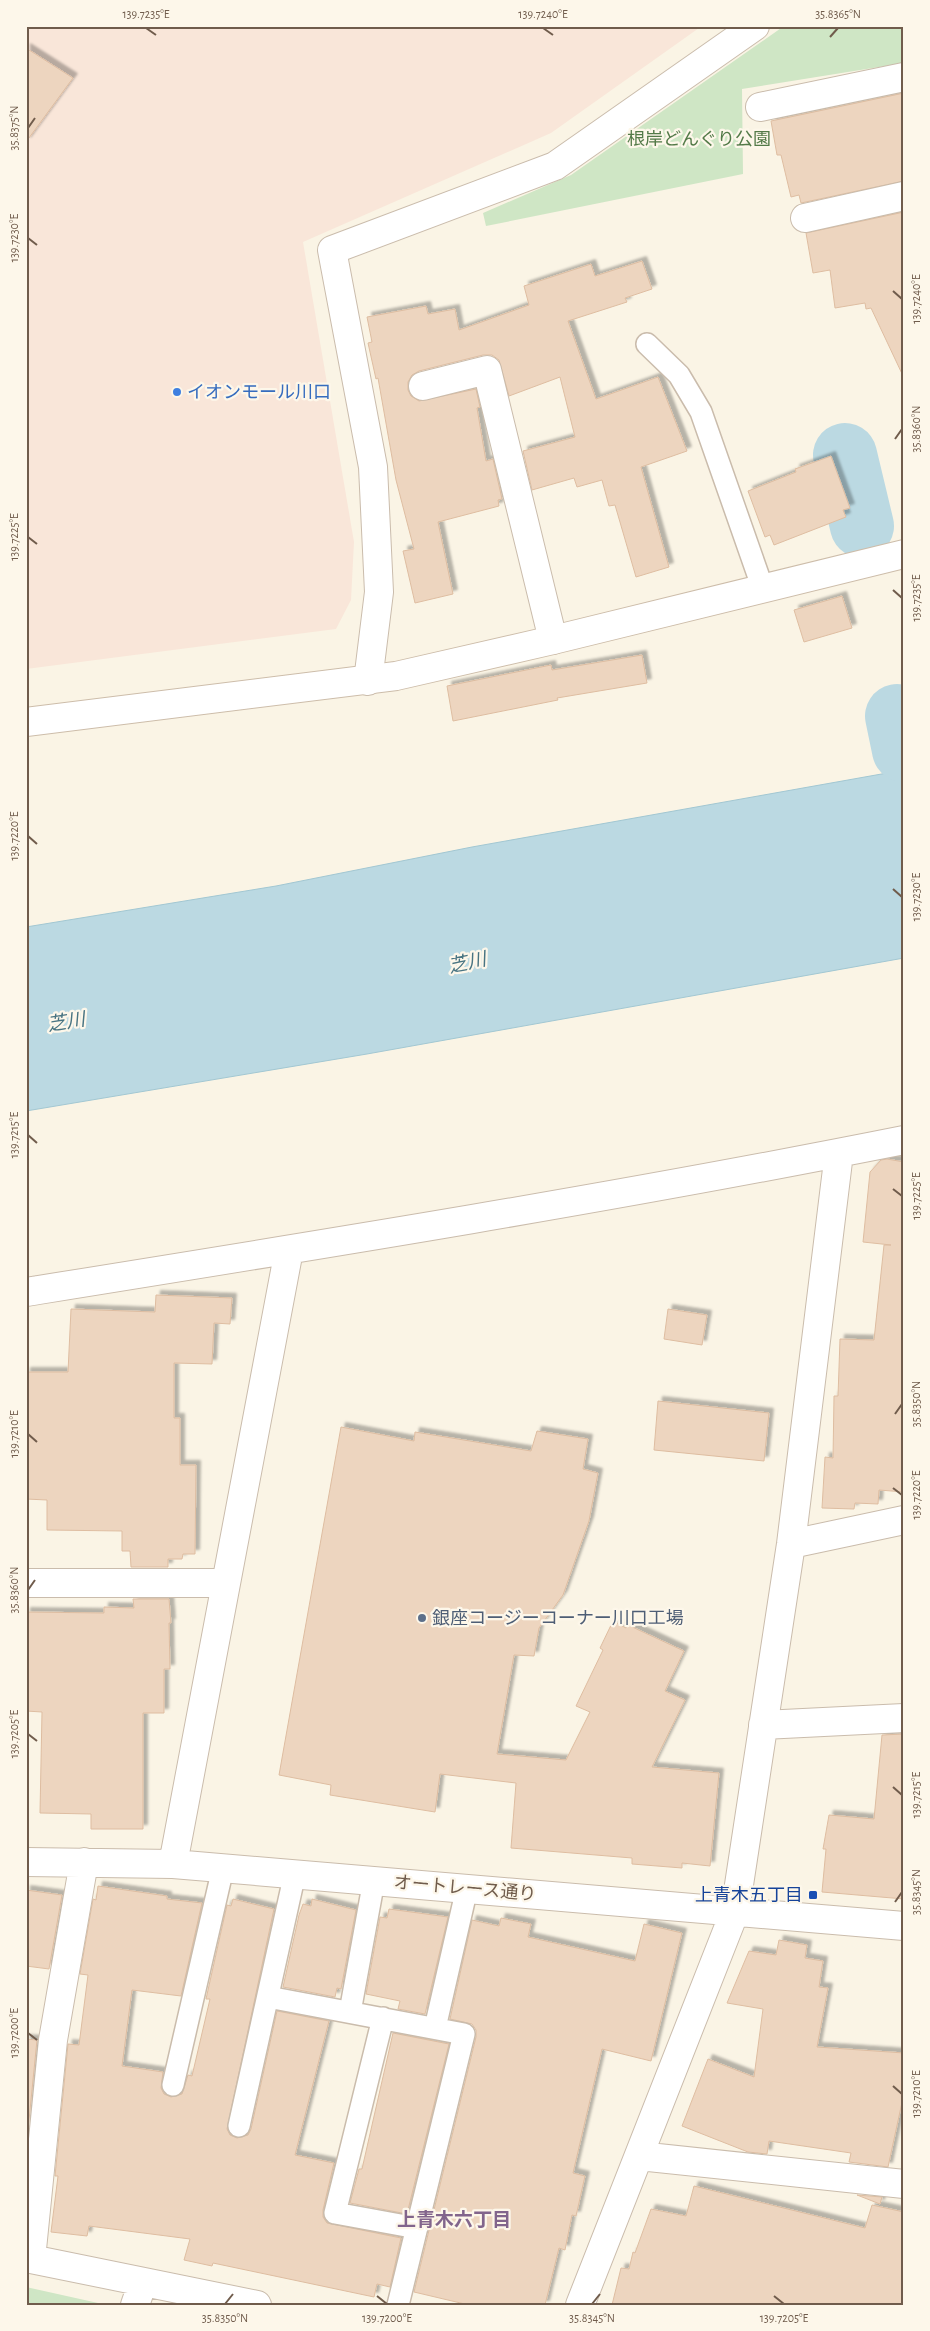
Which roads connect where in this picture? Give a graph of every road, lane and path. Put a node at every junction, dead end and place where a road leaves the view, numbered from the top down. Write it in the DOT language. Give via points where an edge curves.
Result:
graph roads {
  1 [pos="754,26"];
  2 [pos="904,77"];
  3 [pos="760,107"];
  4 [pos="904,196"];
  5 [pos="806,218"];
  6 [pos="647,344"];
  7 [pos="423,386"];
  8 [pos="904,554"];
  9 [pos="762,589"];
  10 [pos="554,640"];
  11 [pos="368,681"];
  12 [pos="26,722"];
  13 [pos="904,1140"];
  14 [pos="839,1153"];
  15 [pos="288,1250"];
  16 [pos="26,1292"];
  17 [pos="904,1520"];
  18 [pos="791,1544"];
  19 [pos="26,1583"];
  20 [pos="226,1583"];
  21 [pos="904,1718"];
  22 [pos="763,1725"];
  23 [pos="26,1862"];
  24 [pos="84,1862"];
  25 [pos="174,1864"];
  26 [pos="223,1868"];
  27 [pos="295,1873"];
  28 [pos="374,1880"];
  29 [pos="467,1888"];
  30 [pos="735,1911"];
  31 [pos="904,1926"];
  32 [pos="268,1997"];
  33 [pos="350,2012"];
  34 [pos="382,2018"];
  35 [pos="435,2028"];
  36 [pos="172,2084"];
  37 [pos="239,2126"];
  38 [pos="639,2156"];
  39 [pos="904,2184"];
  40 [pos="417,2228"];
  41 [pos="29,2258"];
  42 [pos="139,2293"];
  43 [pos="257,2305"];
  44 [pos="398,2305"];
  45 [pos="580,2305"];
  1 -- 11 [label="street" via="555,166 332,250 373,467 379,592"];
  2 -- 3 [label="street"];
  4 -- 5 [label="street"];
  6 -- 9 [label="lane" via="679,375 701,412"];
  7 -- 10 [label="street" via="487,370"];
  8 -- 9 [label="street"];
  9 -- 10 [label="street"];
  10 -- 11 [label="street"];
  11 -- 12 [label="street"];
  13 -- 14 [label="street"];
  14 -- 15 [label="street"];
  14 -- 18 [label="street"];
  15 -- 16 [label="street"];
  15 -- 20 [label="street"];
  17 -- 18 [label="street"];
  18 -- 22 [label="street"];
  19 -- 20 [label="street"];
  20 -- 25 [label="street"];
  21 -- 22 [label="street"];
  22 -- 30 [label="street"];
  23 -- 24 [label="street, オートレース通り"];
  24 -- 25 [label="street, オートレース通り"];
  24 -- 41 [label="street" via="53,2040"];
  25 -- 26 [label="street, オートレース通り"];
  26 -- 27 [label="street, オートレース通り"];
  26 -- 36 [label="lane"];
  27 -- 28 [label="street, オートレース通り"];
  27 -- 32 [label="lane"];
  28 -- 29 [label="street, オートレース通り"];
  28 -- 33 [label="lane"];
  29 -- 30 [label="street, オートレース通り"];
  29 -- 35 [label="lane"];
  30 -- 31 [label="street, オートレース通り"];
  30 -- 38 [label="street"];
  32 -- 33 [label="lane"];
  32 -- 37 [label="lane"];
  33 -- 34 [label="lane"];
  34 -- 35 [label="lane"];
  34 -- 40 [label="lane" via="335,2213"];
  35 -- 40 [label="lane" via="464,2034"];
  38 -- 39 [label="street"];
  38 -- 45 [label="street"];
  40 -- 44 [label="lane"];
  41 -- 42 [label="street"];
  42 -- 43 [label="street"];
}
